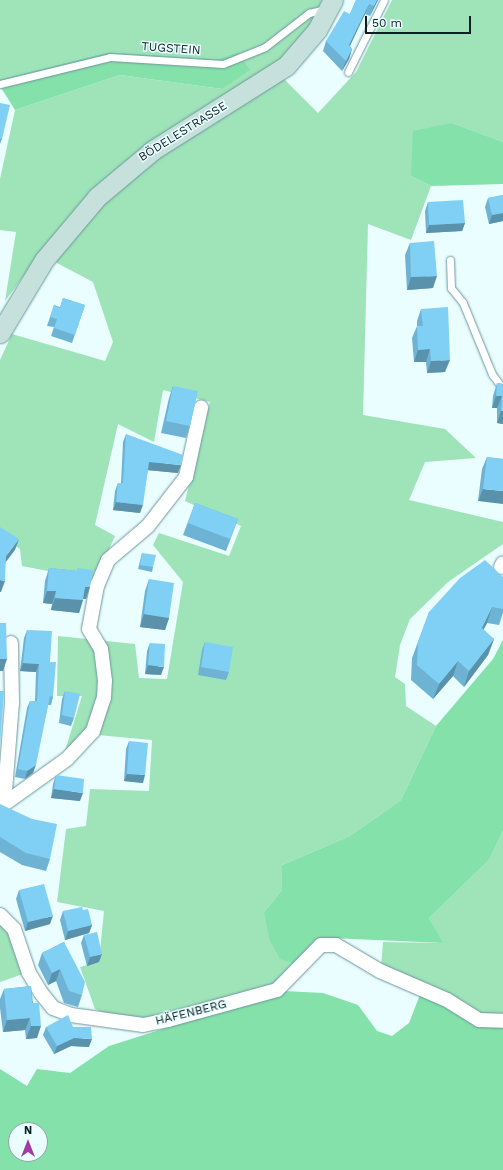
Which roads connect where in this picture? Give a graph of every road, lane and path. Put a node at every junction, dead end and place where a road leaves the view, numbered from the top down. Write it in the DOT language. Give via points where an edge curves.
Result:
graph roads {
  1 [pos="384,0"];
  2 [pos="331,4"];
  3 [pos="348,72"];
  4 [pos="0,84"];
  5 [pos="450,260"];
  6 [pos="0,333"];
  7 [pos="503,389"];
  8 [pos="201,408"];
  9 [pos="11,643"];
  10 [pos="2,806"];
  11 [pos="0,915"];
  12 [pos="503,1021"];
  1 -- 3 [label="lane"];
  2 -- 4 [label="lane, TUGSTEIN" via="309,13 265,47 223,64 110,57"];
  2 -- 6 [label="main road, BÖDELESTRASSE" via="302,50 286,66 153,150 96,197 44,260"];
  5 -- 7 [label="lane" via="451,288 463,304 492,374"];
  8 -- 10 [label="street" via="186,477 148,526 108,560 97,586 89,629 101,649 105,681 104,698 93,731 67,759"];
  9 -- 10 [label="street" via="12,703"];
  11 -- 12 [label="street, HÄFENBERG" via="14,929 29,973 53,1008 115,1022 150,1024 278,990 322,945 336,945 380,971 411,983 479,1020"];
}
